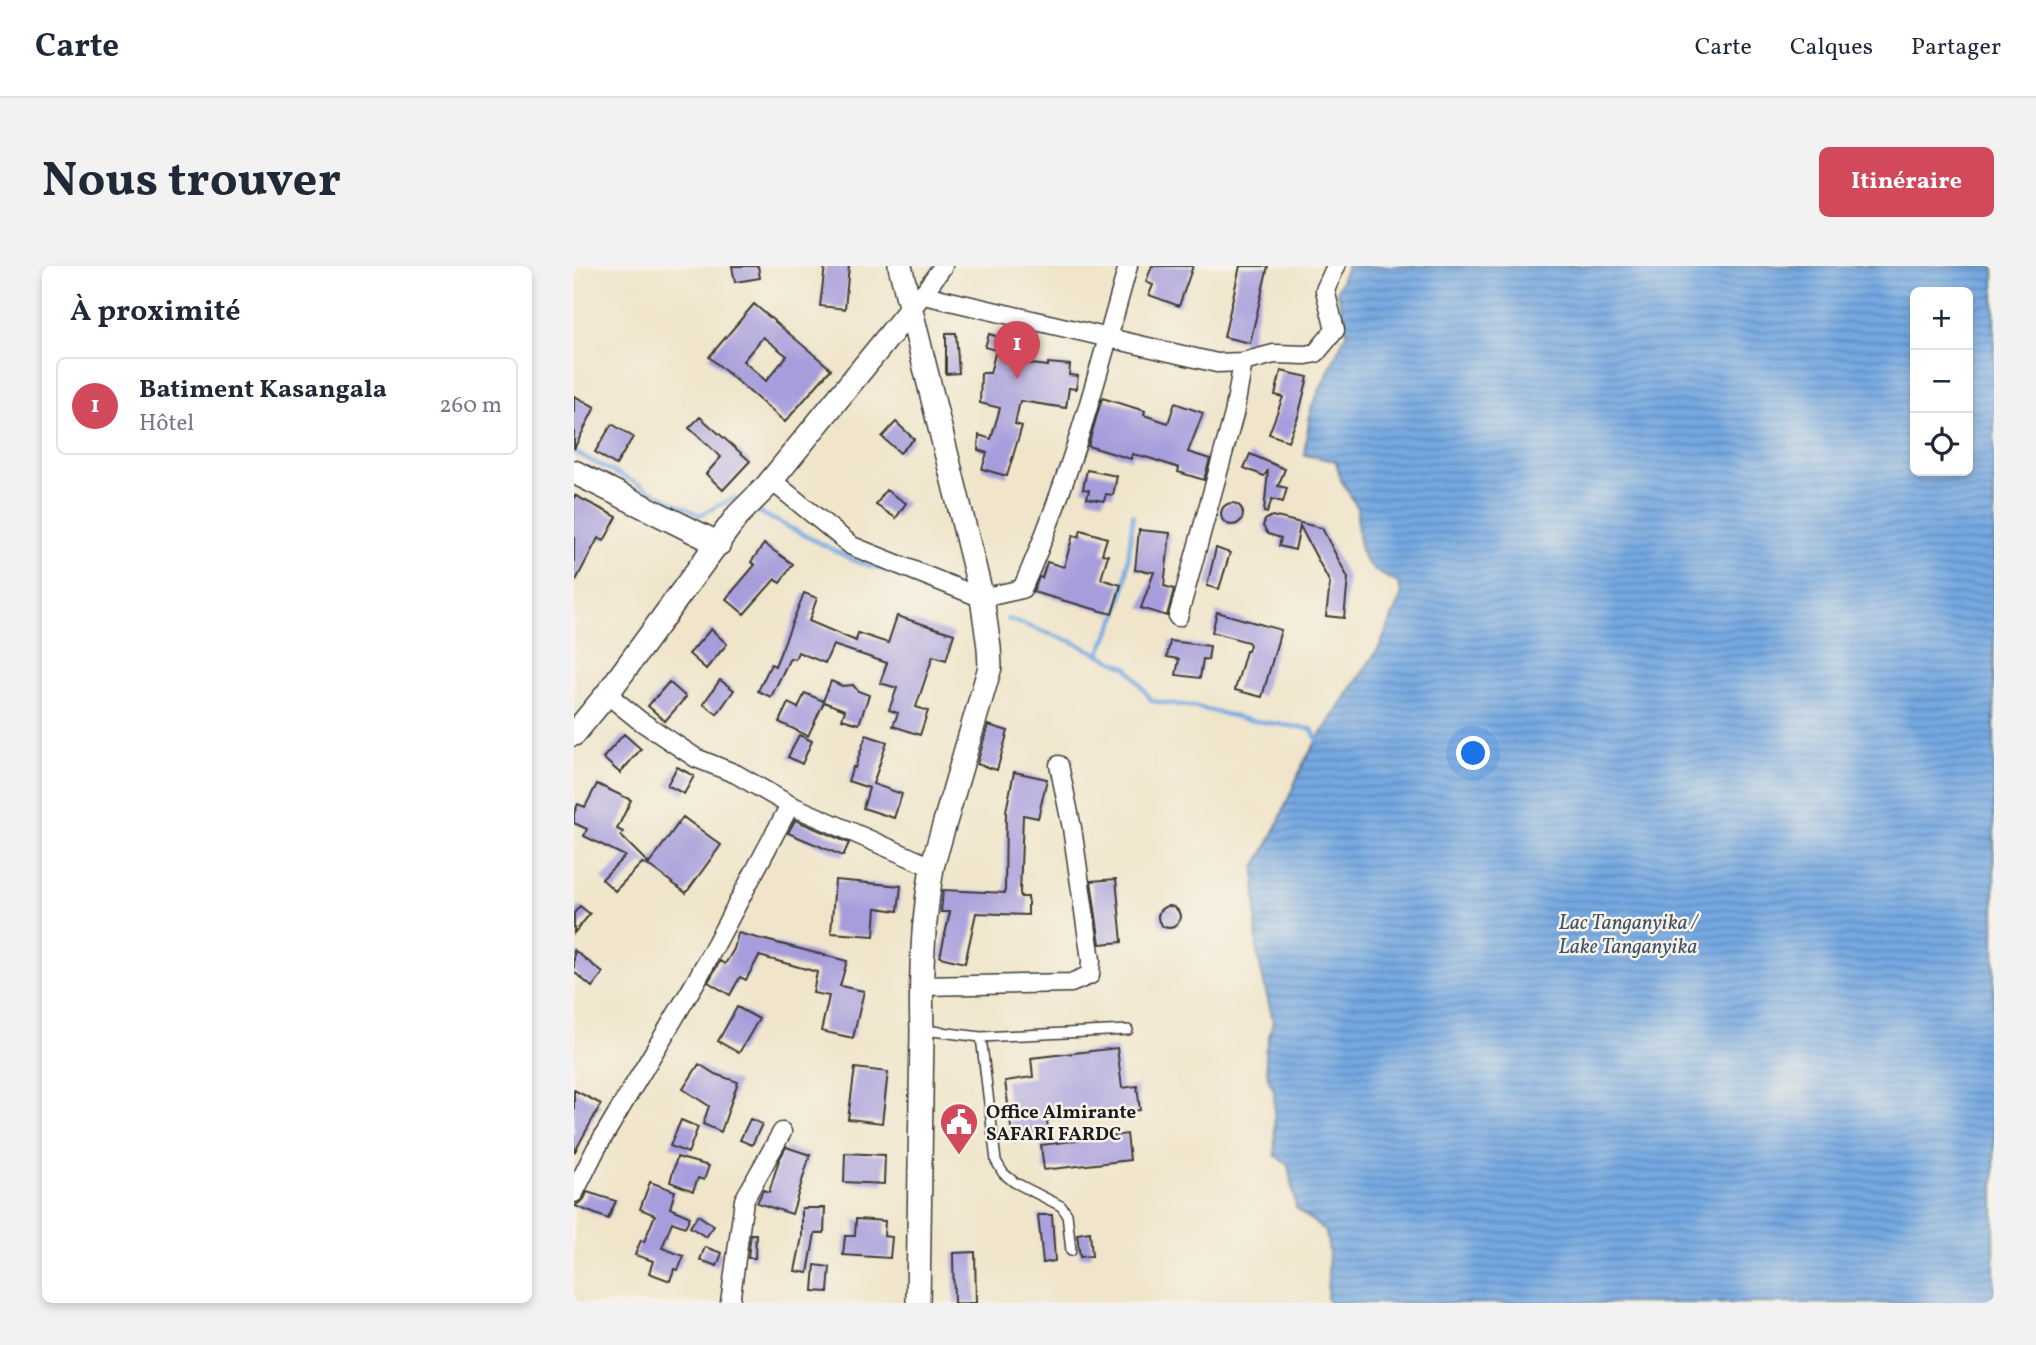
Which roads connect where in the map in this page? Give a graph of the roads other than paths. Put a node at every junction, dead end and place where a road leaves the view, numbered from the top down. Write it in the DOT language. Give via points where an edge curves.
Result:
graph roads {
  1 [pos="900,266"];
  2 [pos="943,266"];
  3 [pos="1128,266"];
  4 [pos="1336,266"];
  5 [pos="917,303"];
  6 [pos="1108,340"];
  7 [pos="1243,362"];
  8 [pos="574,472"];
  9 [pos="769,484"];
  10 [pos="719,544"];
  11 [pos="982,598"];
  12 [pos="1178,617"];
  13 [pos="607,694"];
  14 [pos="574,734"];
  15 [pos="1059,765"];
  16 [pos="790,805"];
  17 [pos="932,867"];
  18 [pos="921,986"];
  19 [pos="922,1030"];
  20 [pos="1128,1030"];
  21 [pos="981,1037"];
  22 [pos="782,1132"];
  23 [pos="574,1193"];
  24 [pos="1071,1251"];
  25 [pos="730,1303"];
  26 [pos="918,1303"];
  1 -- 5 [label="street"];
  2 -- 5 [label="street"];
  3 -- 6 [label="street"];
  4 -- 7 [label="street" via="1325,290 1335,330 1323,346 1306,355 1275,354"];
  5 -- 6 [label="street"];
  5 -- 9 [label="street"];
  5 -- 11 [label="street"];
  6 -- 7 [label="street" via="1217,363"];
  6 -- 11 [label="street" via="1047,534 1022,589"];
  7 -- 12 [label="street" via="1234,414"];
  8 -- 10 [label="street"];
  9 -- 10 [label="street" via="738,515"];
  9 -- 11 [label="street" via="852,545"];
  10 -- 13 [label="street"];
  11 -- 17 [label="street" via="990,667"];
  13 -- 14 [label="street"];
  13 -- 16 [label="street" via="696,758 736,774"];
  15 -- 18 [label="street" via="1072,828 1090,975 1071,983"];
  16 -- 17 [label="street"];
  16 -- 23 [label="street" via="695,983"];
  17 -- 18 [label="street"];
  18 -- 19 [label="street"];
  19 -- 21 [label="lane"];
  19 -- 26 [label="street"];
  20 -- 21 [label="lane"];
  21 -- 24 [label="lane" via="996,1161 1014,1182 1067,1214"];
  22 -- 25 [label="street" via="744,1200"];
}
